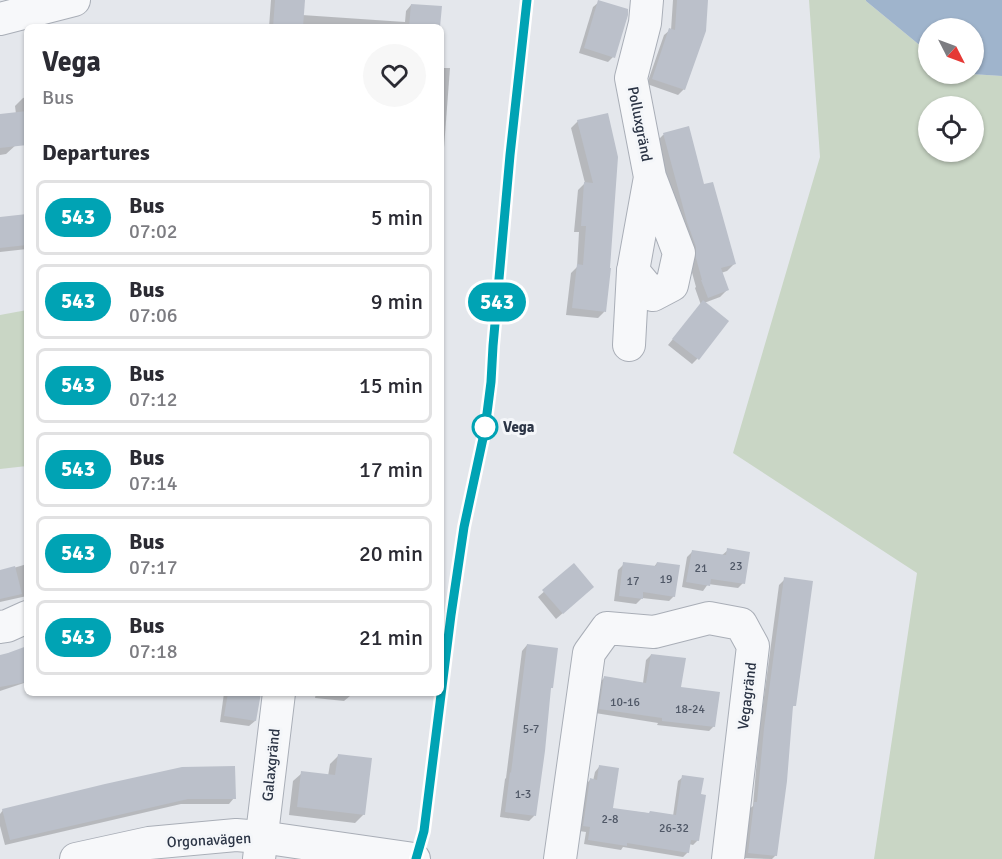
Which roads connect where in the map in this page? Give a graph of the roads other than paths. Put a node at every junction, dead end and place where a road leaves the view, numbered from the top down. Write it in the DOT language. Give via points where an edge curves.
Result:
graph roads {
  1 [pos="74,0"];
  2 [pos="647,0"];
  3 [pos="0,19"];
  4 [pos="650,177"];
  5 [pos="633,271"];
  6 [pos="629,345"];
  7 [pos="24,618"];
  8 [pos="0,627"];
  9 [pos="279,696"];
  10 [pos="260,848"];
  11 [pos="76,859"];
  12 [pos="414,859"];
  13 [pos="561,859"];
  14 [pos="728,859"];
  1 -- 3 [label="street"];
  2 -- 4 [label="street, Polluxgränd" via="631,78"];
  4 -- 5 [label="street, Polluxgränd"];
  4 -- 5 [label="street, Polluxgränd" via="679,253 672,285 653,295"];
  5 -- 6 [label="street, Polluxgränd"];
  7 -- 8 [label="street"];
  9 -- 10 [label="street, Galaxgränd"];
  10 -- 11 [label="street, Orgonavägen" via="236,835 149,843"];
  10 -- 12 [label="street, Orgonavägen"];
  13 -- 14 [label="street, Vegagränd" via="589,652 607,628 654,632 709,618 741,624 753,646"];
}
